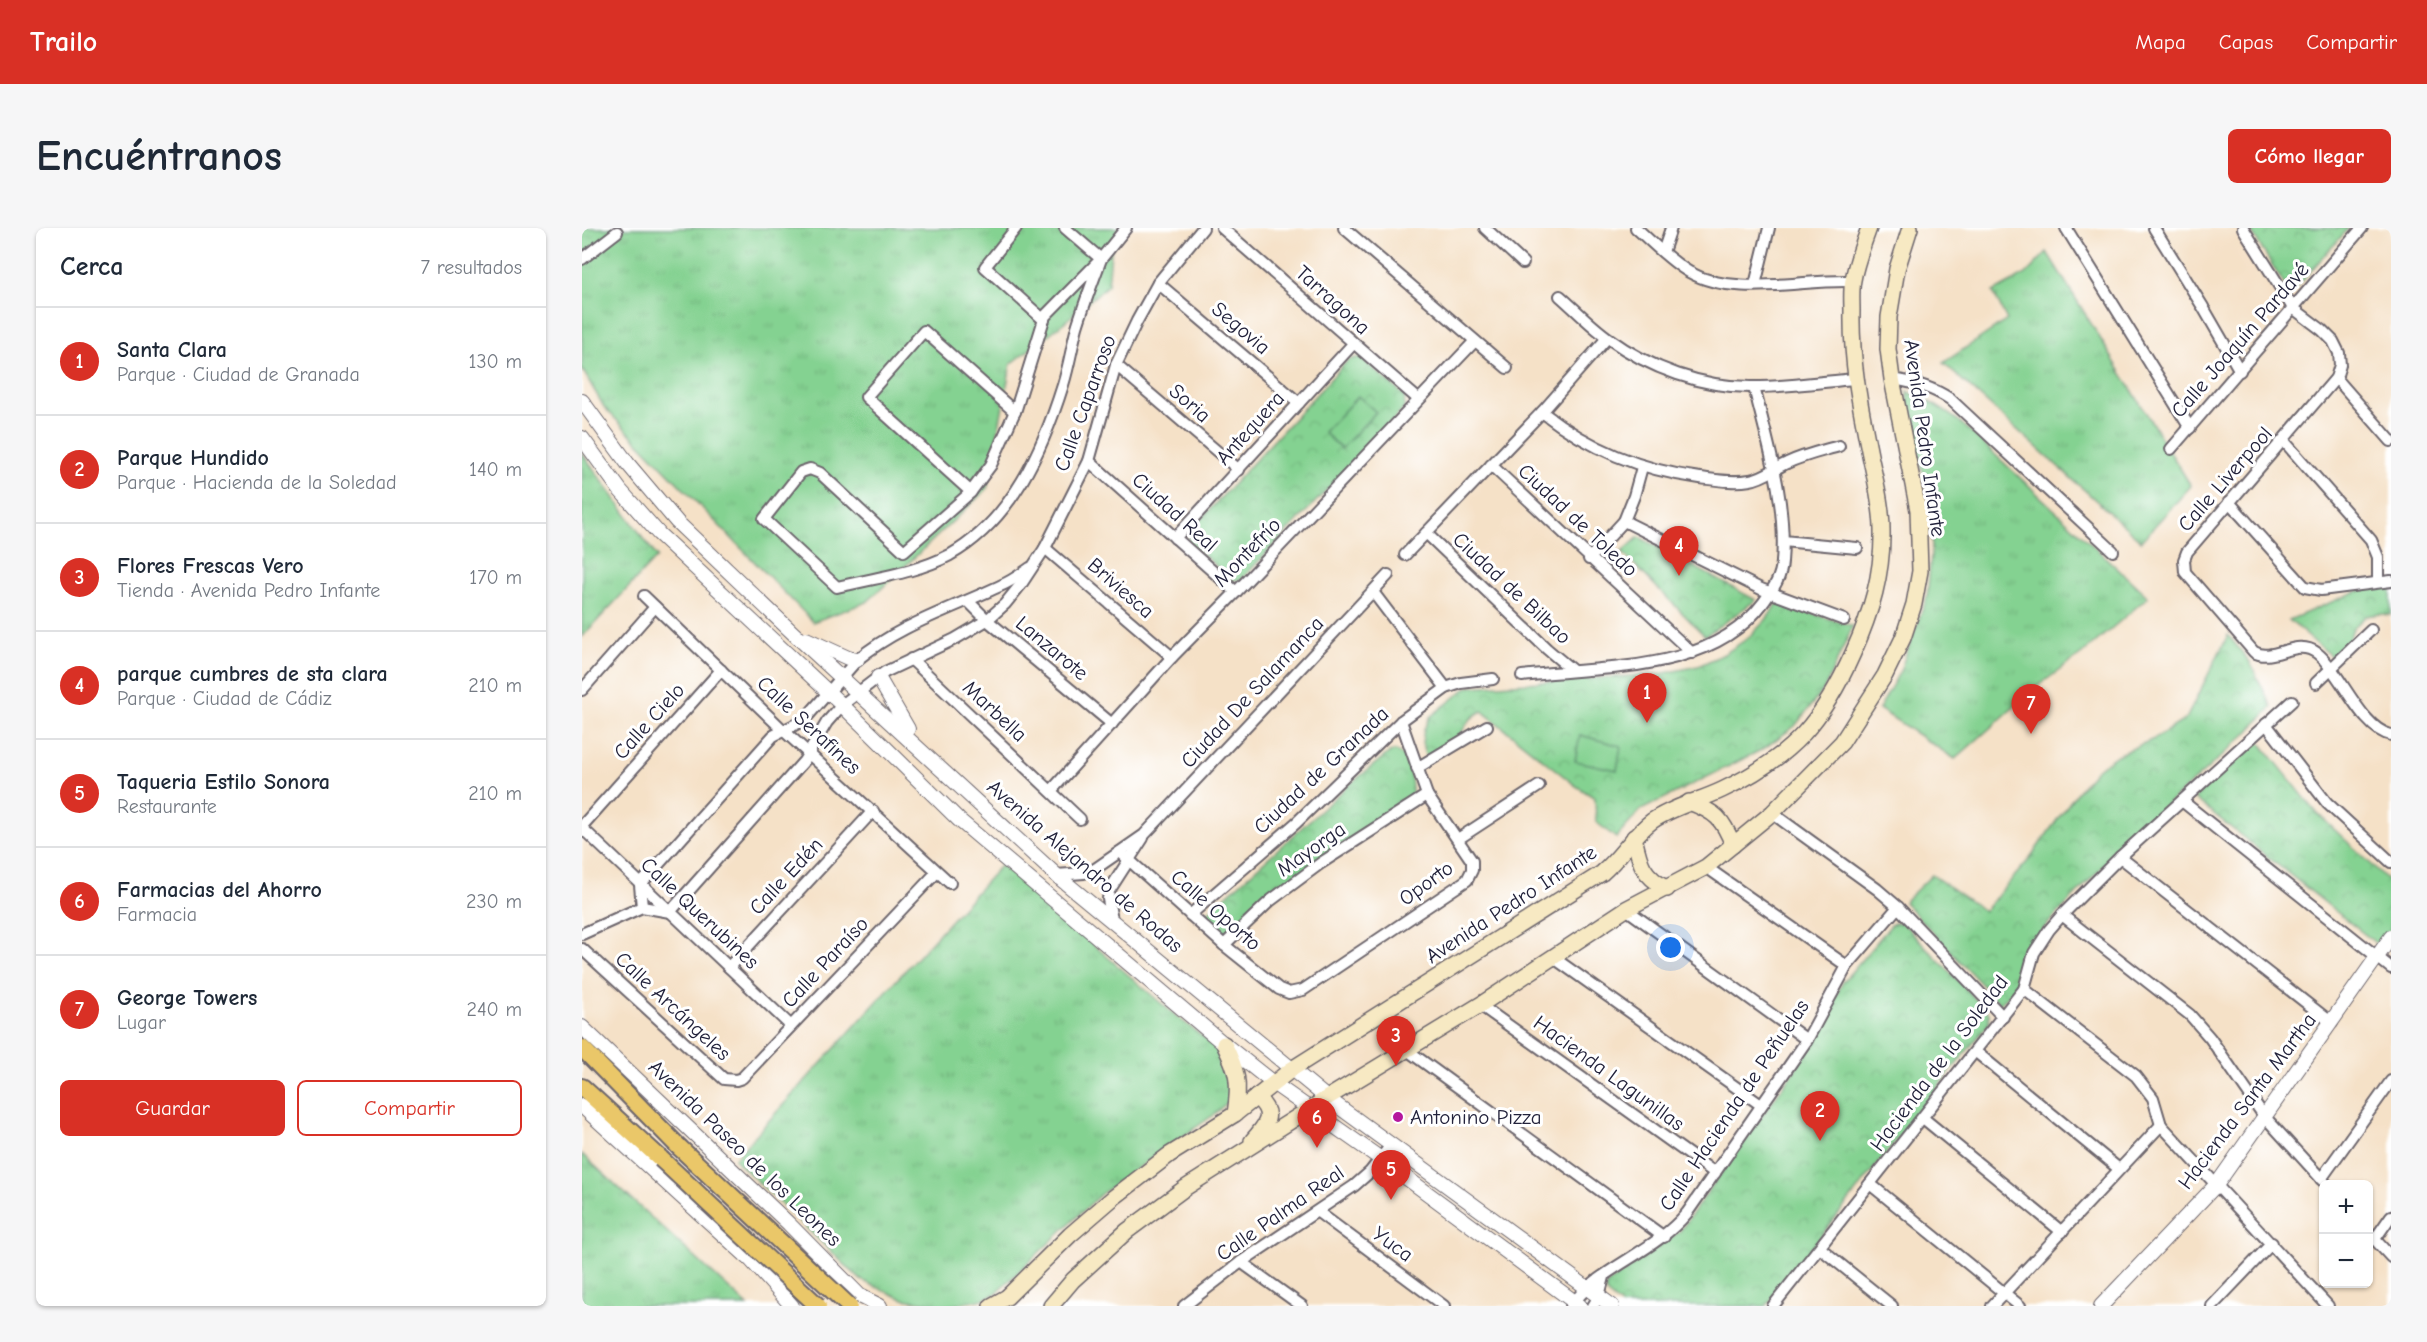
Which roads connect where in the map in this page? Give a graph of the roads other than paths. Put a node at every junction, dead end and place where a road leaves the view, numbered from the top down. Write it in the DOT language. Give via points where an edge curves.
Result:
graph roads {
  1 [pos="1016,228"];
  2 [pos="1065,228"];
  3 [pos="1126,228"];
  4 [pos="1203,228"];
  5 [pos="1222,228"];
  6 [pos="1344,228"];
  7 [pos="1485,228"];
  8 [pos="1636,228"];
  9 [pos="1671,228"];
  10 [pos="1769,228"];
  11 [pos="1869,228"];
  12 [pos="1910,228"];
  13 [pos="2066,228"];
  14 [pos="2154,228"];
  15 [pos="2243,228"];
  16 [pos="2362,228"];
  17 [pos="618,232"];
  18 [pos="1663,252"];
  19 [pos="582,259"];
  20 [pos="1101,259"];
  21 [pos="1523,263"];
  22 [pos="1852,281"];
  23 [pos="1158,284"];
  24 [pos="1755,285"];
  25 [pos="1560,296"];
  26 [pos="2293,308"];
  27 [pos="1044,320"];
  28 [pos="1607,338"];
  29 [pos="1474,342"];
  30 [pos="1353,344"];
  31 [pos="1116,365"];
  32 [pos="1507,368"];
  33 [pos="2240,371"];
  34 [pos="2336,378"];
  35 [pos="1854,379"];
  36 [pos="1892,379"];
  37 [pos="1754,387"];
  38 [pos="1419,399"];
  39 [pos="582,401"];
  40 [pos="1299,403"];
  41 [pos="1015,412"];
  42 [pos="1542,412"];
  43 [pos="2190,428"];
  44 [pos="582,438"];
  45 [pos="2284,441"];
  46 [pos="2391,441"];
  47 [pos="1839,446"];
  48 [pos="2171,449"];
  49 [pos="1089,461"];
  50 [pos="1491,465"];
  51 [pos="1642,467"];
  52 [pos="1774,469"];
  53 [pos="1239,470"];
  54 [pos="971,492"];
  55 [pos="2229,502"];
  56 [pos="1624,521"];
  57 [pos="1426,533"];
  58 [pos="1175,538"];
  59 [pos="1782,541"];
  60 [pos="1045,548"];
  61 [pos="1857,548"];
  62 [pos="2113,551"];
  63 [pos="1405,555"];
  64 [pos="1589,559"];
  65 [pos="1032,567"];
  66 [pos="1388,575"];
  67 [pos="2391,581"];
  68 [pos="2378,582"];
  69 [pos="1236,592"];
  70 [pos="1373,592"];
  71 [pos="1771,592"];
  72 [pos="644,596"];
  73 [pos="968,601"];
  74 [pos="655,607"];
  75 [pos="987,620"];
  76 [pos="1844,620"];
  77 [pos="2371,630"];
  78 [pos="793,633"];
  79 [pos="1692,653"];
  80 [pos="1172,657"];
  81 [pos="911,659"];
  82 [pos="857,660"];
  83 [pos="2332,669"];
  84 [pos="720,670"];
  85 [pos="1572,670"];
  86 [pos="1522,675"];
  87 [pos="843,677"];
  88 [pos="875,679"];
  89 [pos="1492,679"];
  90 [pos="2316,683"];
  91 [pos="1446,688"];
  92 [pos="582,690"];
  93 [pos="859,692"];
  94 [pos="829,694"];
  95 [pos="2292,701"];
  96 [pos="842,705"];
  97 [pos="1401,721"];
  98 [pos="1112,724"];
  99 [pos="2266,724"];
  100 [pos="1487,726"];
  101 [pos="782,729"];
  102 [pos="2391,735"];
  103 [pos="810,753"];
  104 [pos="929,757"];
  105 [pos="1417,768"];
  106 [pos="1539,786"];
  107 [pos="1051,791"];
  108 [pos="1427,795"];
  109 [pos="2182,801"];
  110 [pos="1689,802"];
  111 [pos="873,811"];
  112 [pos="1772,813"];
  113 [pos="1080,819"];
  114 [pos="582,827"];
  115 [pos="1144,835"];
  116 [pos="1634,837"];
  117 [pos="1458,839"];
  118 [pos="1733,845"];
  119 [pos="1120,852"];
  120 [pos="2120,857"];
  121 [pos="1130,862"];
  122 [pos="2391,862"];
  123 [pos="1706,867"];
  124 [pos="936,872"];
  125 [pos="1056,875"];
  126 [pos="950,883"];
  127 [pos="640,885"];
  128 [pos="1666,889"];
  129 [pos="642,907"];
  130 [pos="1898,907"];
  131 [pos="1626,909"];
  132 [pos="670,912"];
  133 [pos="1190,915"];
  134 [pos="2062,915"];
  135 [pos="1112,920"];
  136 [pos="582,935"];
  137 [pos="2391,938"];
  138 [pos="1224,945"];
  139 [pos="582,949"];
  140 [pos="2378,957"];
  141 [pos="1554,958"];
  142 [pos="1847,966"];
  143 [pos="729,968"];
  144 [pos="2391,968"];
  145 [pos="2024,989"];
  146 [pos="1289,993"];
  147 [pos="1480,1005"];
  148 [pos="2003,1017"];
  149 [pos="2332,1023"];
  150 [pos="791,1026"];
  151 [pos="582,1027"];
  152 [pos="1807,1040"];
  153 [pos="1224,1044"];
  154 [pos="582,1048"];
  155 [pos="1407,1050"];
  156 [pos="1976,1052"];
  157 [pos="1292,1069"];
  158 [pos="741,1078"];
  159 [pos="2391,1081"];
  160 [pos="1273,1083"];
  161 [pos="582,1087"];
  162 [pos="1256,1097"];
  163 [pos="1326,1098"];
  164 [pos="1761,1105"];
  165 [pos="582,1106"];
  166 [pos="1309,1109"];
  167 [pos="1234,1114"];
  168 [pos="2264,1116"];
  169 [pos="1923,1119"];
  170 [pos="2161,1125"];
  171 [pos="1391,1145"];
  172 [pos="1242,1152"];
  173 [pos="1381,1159"];
  174 [pos="2120,1169"];
  175 [pos="1715,1173"];
  176 [pos="2321,1180"];
  177 [pos="2324,1180"];
  178 [pos="1870,1184"];
  179 [pos="2217,1184"];
  180 [pos="1318,1212"];
  181 [pos="2391,1216"];
  182 [pos="789,1224"];
  183 [pos="2062,1232"];
  184 [pos="2373,1234"];
  185 [pos="2373,1236"];
  186 [pos="1664,1237"];
  187 [pos="2272,1243"];
  188 [pos="1820,1248"];
  189 [pos="2391,1257"];
  190 [pos="751,1260"];
  191 [pos="1241,1263"];
  192 [pos="1604,1277"];
  193 [pos="1587,1287"];
  194 [pos="2005,1292"];
  195 [pos="1596,1301"];
  196 [pos="1575,1305"];
  197 [pos="2324,1305"];
  198 [pos="792,1306"];
  199 [pos="818,1306"];
  200 [pos="849,1306"];
  201 [pos="880,1306"];
  202 [pos="991,1306"];
  203 [pos="1051,1306"];
  204 [pos="1184,1306"];
  205 [pos="1302,1306"];
  206 [pos="1444,1306"];
  207 [pos="1612,1306"];
  208 [pos="1773,1306"];
  209 [pos="1892,1306"];
  210 [pos="1992,1306"];
  211 [pos="2020,1306"];
  212 [pos="2101,1306"];
  213 [pos="2212,1306"];
  1 -- 27 [label="street" via="985,267"];
  2 -- 20 [label="street"];
  3 -- 20 [label="street"];
  4 -- 23 [label="street, Calle Caparroso"];
  5 -- 30 [label="street, Tarragona"];
  6 -- 29 [label="street"];
  7 -- 21 [label="street"];
  8 -- 18 [label="street"];
  9 -- 18 [label="street"];
  10 -- 24 [label="street"];
  11 -- 22 [label="main road, Avenida Pedro Infante"];
  12 -- 36 [label="main road, Avenida Pedro Infante" via="1899,260 1889,317"];
  13 -- 43 [label="street"];
  14 -- 33 [label="street"];
  15 -- 26 [label="street"];
  16 -- 26 [label="street, Calle Joaquín Pardavé"];
  17 -- 19 [label="street"];
  18 -- 24 [label="street" via="1689,272 1707,279"];
  20 -- 27 [label="street"];
  20 -- 54 [label="street" via="1041,445 1017,489 986,529 950,555 916,568 837,587 764,519 801,472 810,469 820,473 904,551"];
  22 -- 24 [label="street"];
  22 -- 35 [label="main road, Avenida Pedro Infante"];
  23 -- 31 [label="street, Calle Caparroso"];
  23 -- 40 [label="street, Segovia"];
  25 -- 28 [label="street"];
  26 -- 33 [label="street, Calle Joaquín Pardavé"];
  26 -- 34 [label="street" via="2333,341 2339,352"];
  27 -- 41 [label="street"];
  28 -- 37 [label="street" via="1660,368 1728,386"];
  28 -- 42 [label="street"];
  29 -- 32 [label="street"];
  29 -- 38 [label="street, Montefrío"];
  30 -- 38 [label="street, Tarragona"];
  30 -- 40 [label="street, Antequera"];
  31 -- 49 [label="street, Calle Caparroso"];
  31 -- 53 [label="street, Soria"];
  33 -- 43 [label="street, Calle Joaquín Pardavé"];
  34 -- 45 [label="street, Calle Liverpool"];
  34 -- 46 [label="street"];
  35 -- 37 [label="street"];
  35 -- 110 [label="main road, Avenida Pedro Infante" via="1882,529 1876,594 1864,629 1816,719 1791,746 1748,777"];
  36 -- 62 [label="street" via="1918,383 1950,399"];
  36 -- 112 [label="main road, Avenida Pedro Infante" via="1918,510 1920,571 1914,604 1885,675 1842,742"];
  37 -- 52 [label="street"];
  38 -- 69 [label="street, Montefrío"];
  39 -- 78 [label="street, Avenida Alejandro de Rodas" via="677,522"];
  40 -- 53 [label="street, Antequera"];
  41 -- 54 [label="street" via="991,465"];
  41 -- 54 [label="street" via="924,331 866,397"];
  42 -- 50 [label="street"];
  42 -- 51 [label="street" via="1567,431"];
  43 -- 48 [label="street, Calle Joaquín Pardavé"];
  44 -- 94 [label="street" via="659,534"];
  45 -- 55 [label="street, Calle Liverpool"];
  45 -- 68 [label="street" via="2371,540 2378,557"];
  47 -- 52 [label="street"];
  49 -- 58 [label="street, Ciudad Real"];
  49 -- 60 [label="street, Calle Caparroso"];
  50 -- 57 [label="street"];
  50 -- 64 [label="street, Ciudad de Toledo"];
  51 -- 52 [label="street" via="1740,482 1759,478"];
  51 -- 56 [label="street"];
  52 -- 59 [label="street"];
  53 -- 58 [label="street, Antequera"];
  55 -- 68 [label="street" via="2304,586 2321,590"];
  55 -- 83 [label="street, Calle Liverpool" via="2187,552 2184,567 2189,578 2254,652 2264,655 2304,647 2318,654"];
  56 -- 64 [label="street"];
  56 -- 71 [label="street"];
  57 -- 63 [label="street"];
  57 -- 85 [label="street, Ciudad de Bilbao"];
  58 -- 69 [label="street, Ciudad Real"];
  59 -- 61 [label="street"];
  59 -- 71 [label="street" via="1779,579"];
  60 -- 65 [label="street, Calle Caparroso"];
  60 -- 80 [label="street, Briviesca"];
  64 -- 79 [label="street, Ciudad de Toledo"];
  65 -- 73 [label="street, Calle Caparroso"];
  65 -- 75 [label="street, Calle Caparroso" via="1005,604"];
  66 -- 70 [label="street, Ciudad De Salamanca"];
  67 -- 68 [label="street"];
  69 -- 80 [label="street, Montefrío"];
  70 -- 91 [label="street"];
  70 -- 115 [label="street, Ciudad De Salamanca"];
  71 -- 76 [label="street"];
  71 -- 79 [label="street" via="1732,633 1713,646"];
  72 -- 74 [label="street, Calle Serafines"];
  73 -- 75 [label="street, Lanzarote"];
  73 -- 82 [label="street, Calle Caparroso" via="922,621"];
  74 -- 84 [label="street, Calle Serafines"];
  74 -- 92 [label="street"];
  75 -- 81 [label="street, Calle Caparroso"];
  75 -- 98 [label="street, Lanzarote"];
  77 -- 83 [label="street"];
  78 -- 82 [label="street"];
  78 -- 87 [label="street, Avenida Alejandro de Rodas"];
  79 -- 85 [label="street" via="1658,662"];
  80 -- 98 [label="street, Montefrío"];
  81 -- 88 [label="street, Calle Caparroso"];
  81 -- 107 [label="street, Marbella"];
  82 -- 87 [label="street, Calle Caparroso"];
  83 -- 90 [label="street"];
  83 -- 102 [label="street" via="2365,715 2378,729"];
  84 -- 101 [label="street, Calle Serafines"];
  84 -- 114 [label="street, Calle Cielo"];
  85 -- 86 [label="street"];
  87 -- 93 [label="street, Avenida Alejandro de Rodas"];
  87 -- 94 [label="street, Calle Caparroso"];
  88 -- 93 [label="street, Calle Caparroso"];
  88 -- 104 [label="street"];
  89 -- 91 [label="street, Ciudad de Granada"];
  91 -- 97 [label="street, Ciudad de Granada"];
  93 -- 96 [label="street, Calle Caparroso"];
  93 -- 104 [label="street, Avenida Alejandro de Rodas"];
  94 -- 96 [label="street"];
  94 -- 101 [label="street, Calle Caparroso" via="804,720"];
  95 -- 99 [label="street, Hacienda de la Soledad"];
  96 -- 103 [label="street, Calle Caparroso" via="827,722"];
  96 -- 153 [label="street" via="959,819"];
  97 -- 105 [label="street, Oporto"];
  97 -- 133 [label="street, Ciudad de Granada" via="1296,823"];
  98 -- 107 [label="street, Montefrío"];
  99 -- 109 [label="street, Hacienda de la Soledad"];
  99 -- 122 [label="street" via="2327,803"];
  100 -- 105 [label="street"];
  101 -- 103 [label="street, Calle Serafines"];
  101 -- 127 [label="street, Calle Caparroso"];
  103 -- 111 [label="street, Calle Serafines"];
  103 -- 132 [label="street, Calle Caparroso"];
  104 -- 125 [label="street, Avenida Alejandro de Rodas"];
  105 -- 108 [label="street, Oporto"];
  106 -- 117 [label="street"];
  107 -- 113 [label="street, Marbella"];
  108 -- 117 [label="street, Oporto"];
  108 -- 138 [label="street, Mayorga" via="1321,863 1270,901"];
  109 -- 120 [label="street, Hacienda de la Soledad"];
  109 -- 140 [label="street"];
  110 -- 116 [label="main road, Avenida Pedro Infante"];
  110 -- 118 [label="main road" via="1719,818"];
  111 -- 124 [label="street, Calle Serafines"];
  111 -- 143 [label="street, Calle Edén"];
  112 -- 118 [label="main road, Avenida Pedro Infante"];
  112 -- 130 [label="street"];
  114 -- 127 [label="street, Calle Querubines"];
  115 -- 119 [label="street, Ciudad De Salamanca"];
  115 -- 121 [label="street, Ciudad De Salamanca"];
  116 -- 128 [label="main road" via="1647,876"];
  116 -- 157 [label="main road, Avenida Pedro Infante" via="1618,860 1602,873"];
  117 -- 146 [label="street, Oporto" via="1472,861 1467,880 1303,990"];
  118 -- 123 [label="main road, Avenida Pedro Infante"];
  119 -- 121 [label="street, Calle Oporto"];
  119 -- 125 [label="street, Ciudad De Salamanca" via="1095,869"];
  120 -- 134 [label="street, Hacienda de la Soledad"];
  120 -- 149 [label="street"];
  121 -- 133 [label="street, Calle Oporto"];
  121 -- 135 [label="street, Ciudad De Salamanca" via="1109,891"];
  123 -- 128 [label="main road, Avenida Pedro Infante"];
  123 -- 142 [label="street"];
  124 -- 126 [label="street, Calle Serafines"];
  124 -- 150 [label="street, Calle Paraíso"];
  125 -- 135 [label="street, Avenida Alejandro de Rodas"];
  127 -- 129 [label="street"];
  127 -- 132 [label="street, Calle Querubines"];
  128 -- 131 [label="main road, Avenida Pedro Infante"];
  129 -- 132 [label="street"];
  129 -- 136 [label="street"];
  130 -- 142 [label="street, Calle Hacienda de Peñuelas"];
  130 -- 148 [label="street"];
  131 -- 141 [label="main road, Avenida Pedro Infante"];
  131 -- 152 [label="street"];
  132 -- 143 [label="street, Calle Querubines"];
  133 -- 138 [label="street, Calle Oporto"];
  134 -- 145 [label="street, Hacienda de la Soledad" via="2034,953"];
  134 -- 168 [label="street" via="2190,1015"];
  135 -- 157 [label="street, Avenida Alejandro de Rodas"];
  137 -- 140 [label="street, Hacienda Santa Martha"];
  138 -- 146 [label="street, Calle Oporto"];
  139 -- 158 [label="street, Calle Arcángeles" via="724,1079"];
  140 -- 144 [label="street"];
  140 -- 149 [label="street, Hacienda Santa Martha"];
  141 -- 147 [label="main road, Avenida Pedro Infante"];
  141 -- 164 [label="street"];
  142 -- 152 [label="street, Calle Hacienda de Peñuelas"];
  143 -- 150 [label="street, Calle Querubines"];
  145 -- 148 [label="street, Hacienda de la Soledad"];
  145 -- 170 [label="street" via="2136,1076 2153,1098"];
  147 -- 155 [label="main road, Avenida Pedro Infante"];
  147 -- 175 [label="street, Hacienda Lagunillas"];
  148 -- 156 [label="street, Hacienda de la Soledad"];
  149 -- 168 [label="street, Hacienda Santa Martha"];
  150 -- 158 [label="street, Calle Paraíso"];
  151 -- 182 [label="street, Avenida Paseo de los Leones"];
  152 -- 164 [label="street, Calle Hacienda de Peñuelas"];
  153 -- 160 [label="street"];
  153 -- 167 [label="main road" via="1239,1083"];
  154 -- 200 [label="main road, Avenida Paseo de los Leones, bridge" via="679,1147"];
  155 -- 163 [label="main road, Avenida Pedro Infante"];
  155 -- 186 [label="street"];
  156 -- 169 [label="street, Hacienda de la Soledad"];
  156 -- 174 [label="street"];
  157 -- 160 [label="main road, Avenida Pedro Infante"];
  157 -- 163 [label="street, Avenida Alejandro de Rodas"];
  159 -- 177 [label="street"];
  160 -- 162 [label="main road, Avenida Pedro Infante"];
  160 -- 166 [label="street"];
  161 -- 199 [label="main road, bridge"];
  162 -- 167 [label="main road, Avenida Pedro Infante"];
  162 -- 172 [label="main road" via="1266,1106 1267,1122"];
  163 -- 166 [label="main road, Avenida Pedro Infante"];
  163 -- 171 [label="street, Avenida Alejandro de Rodas"];
  164 -- 175 [label="street, Calle Hacienda de Peñuelas"];
  165 -- 190 [label="street"];
  166 -- 172 [label="main road, Avenida Pedro Infante"];
  166 -- 173 [label="street"];
  167 -- 202 [label="main road, Avenida Pedro Infante" via="1169,1155 1113,1198 1007,1297"];
  168 -- 176 [label="street"];
  168 -- 179 [label="street, Hacienda Santa Martha"];
  169 -- 178 [label="street, Hacienda de la Soledad"];
  169 -- 183 [label="street"];
  170 -- 174 [label="street"];
  170 -- 179 [label="street"];
  171 -- 173 [label="street, Calle Palma Real"];
  171 -- 193 [label="street, Avenida Alejandro de Rodas"];
  172 -- 203 [label="main road, Avenida Pedro Infante" via="1127,1231 1073,1280"];
  173 -- 180 [label="street, Calle Palma Real" via="1354,1186"];
  173 -- 196 [label="street"];
  174 -- 183 [label="street"];
  175 -- 186 [label="street, Calle Hacienda de Peñuelas" via="1687,1213"];
  178 -- 188 [label="street, Hacienda de la Soledad"];
  178 -- 194 [label="street"];
  179 -- 187 [label="street"];
  179 -- 212 [label="street, Hacienda Santa Martha"];
  180 -- 191 [label="street, Calle Palma Real"];
  180 -- 206 [label="street, Yuca"];
  181 -- 184 [label="street"];
  182 -- 190 [label="street" via="793,1242 785,1258 768,1265"];
  182 -- 201 [label="street, Avenida Paseo de los Leones" via="860,1296"];
  183 -- 194 [label="street"];
  185 -- 189 [label="street"];
  186 -- 192 [label="street, Calle Hacienda de Peñuelas"];
  187 -- 197 [label="street"];
  187 -- 213 [label="street"];
  188 -- 208 [label="street, Hacienda de la Soledad"];
  188 -- 209 [label="street"];
  190 -- 198 [label="street"];
  191 -- 204 [label="street, Calle Palma Real"];
  191 -- 205 [label="street"];
  192 -- 193 [label="street, Calle Hacienda de Peñuelas"];
  192 -- 195 [label="street"];
  193 -- 195 [label="street, Avenida Alejandro de Rodas"];
  193 -- 196 [label="street, Calle Hacienda de Peñuelas"];
  194 -- 210 [label="street"];
  194 -- 211 [label="street"];
  195 -- 207 [label="street, Avenida Alejandro de Rodas"];
}
